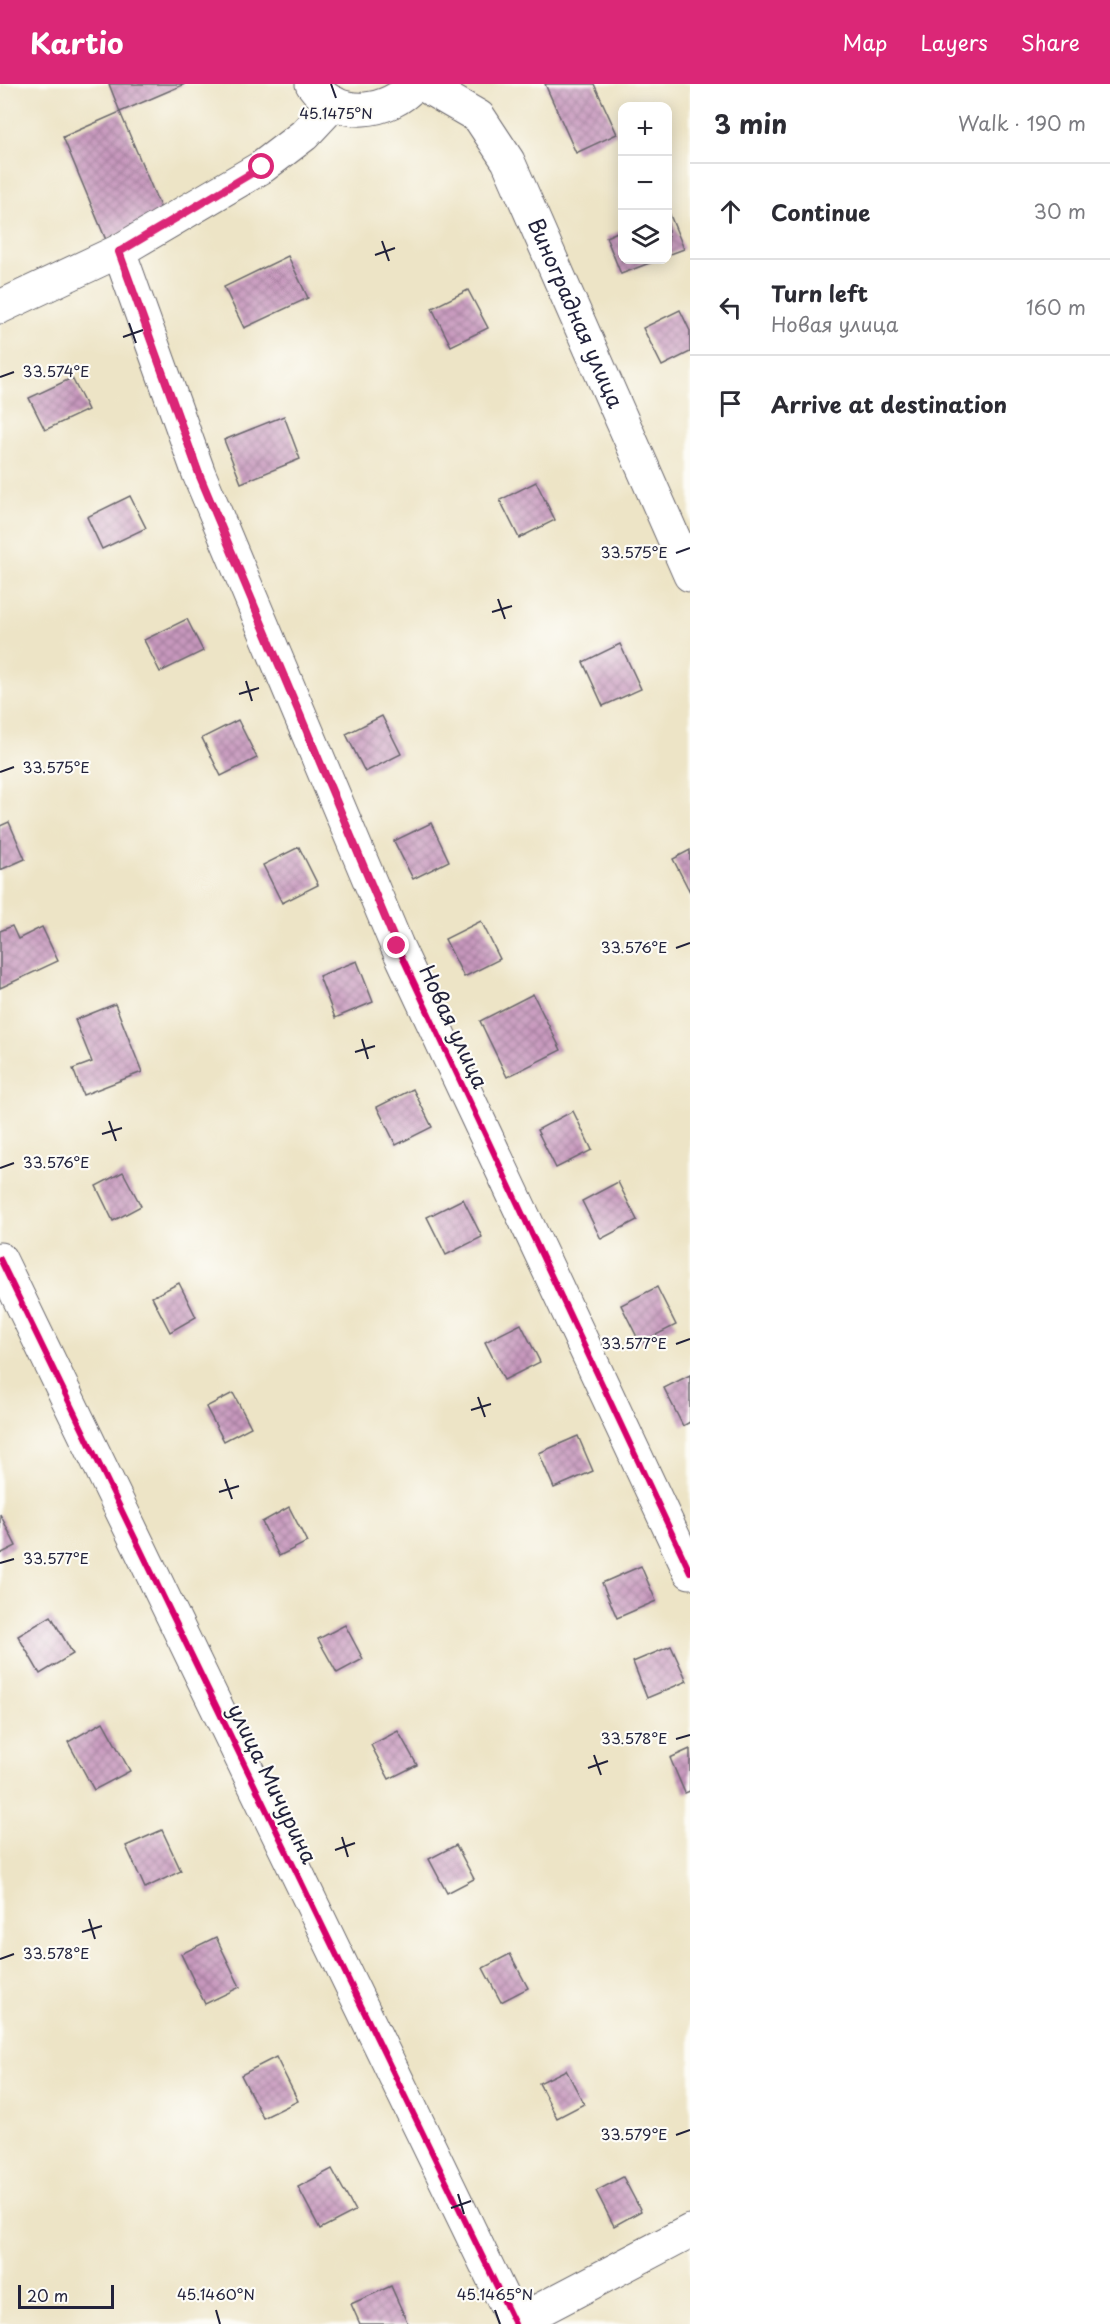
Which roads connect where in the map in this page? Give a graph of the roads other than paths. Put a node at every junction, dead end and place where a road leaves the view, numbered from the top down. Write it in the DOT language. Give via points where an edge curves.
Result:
graph roads {
  1 [pos="415,84"];
  2 [pos="422,84"];
  3 [pos="323,93"];
  4 [pos="119,252"];
  5 [pos="0,307"];
  6 [pos="690,575"];
  7 [pos="0,1259"];
  8 [pos="690,1572"];
  9 [pos="690,2231"];
  10 [pos="515,2324"];
  1 -- 3 [label="street" via="389,105 370,109 352,109"];
  2 -- 6 [label="street, Виноградная улица" via="479,117 508,161"];
  3 -- 4 [label="street" via="303,135 262,167"];
  4 -- 5 [label="street"];
  4 -- 8 [label="street, Новая улица" via="199,474 397,946"];
  7 -- 10 [label="street, улица Мичурина"];
  9 -- 10 [label="street"];
}
